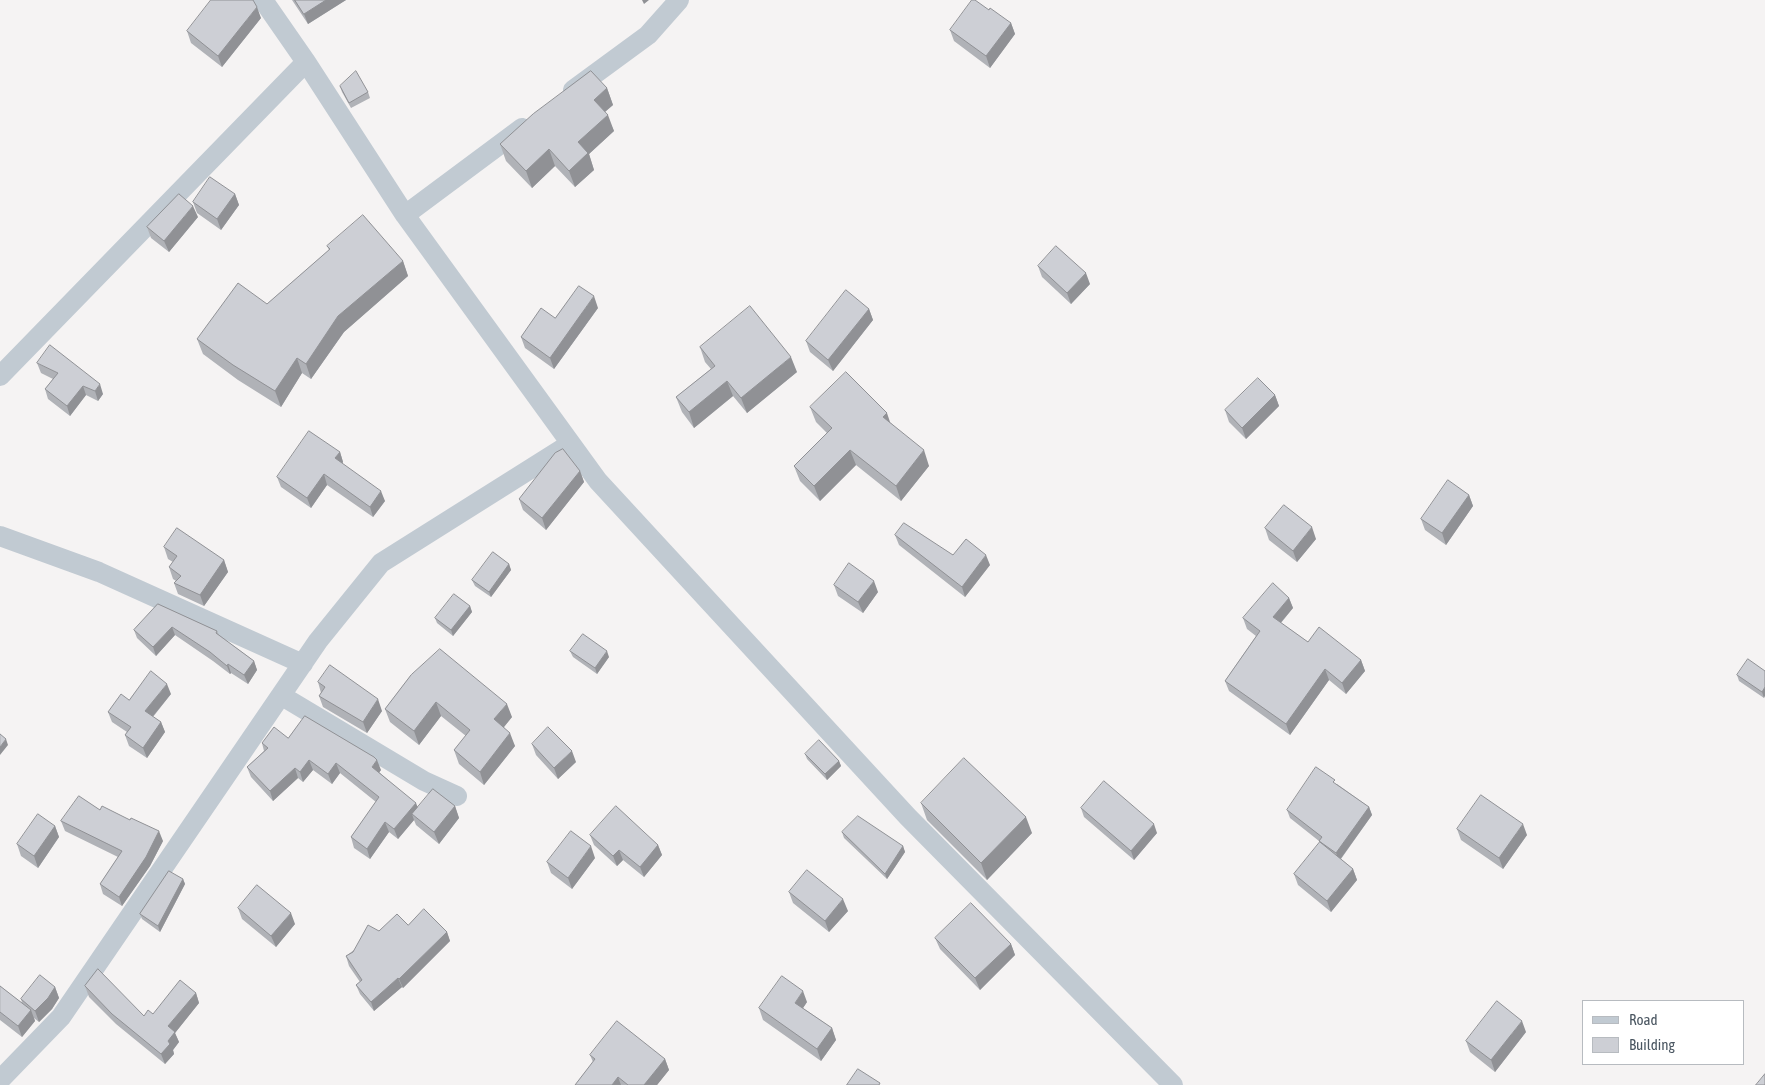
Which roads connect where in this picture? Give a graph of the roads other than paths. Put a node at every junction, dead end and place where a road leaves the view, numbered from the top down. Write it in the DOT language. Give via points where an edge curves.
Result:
graph roads {
  1 [pos="262,0"];
  2 [pos="679,0"];
  3 [pos="306,62"];
  4 [pos="562,99"];
  5 [pos="538,116"];
  6 [pos="405,214"];
  7 [pos="0,376"];
  8 [pos="570,444"];
  9 [pos="0,536"];
  10 [pos="303,664"];
  11 [pos="282,696"];
  12 [pos="458,796"];
  13 [pos="0,1080"];
  14 [pos="1173,1085"];
  1 -- 3 [label="street"];
  2 -- 4 [label="street" via="648,35"];
  3 -- 6 [label="street"];
  3 -- 7 [label="street"];
  5 -- 6 [label="street"];
  6 -- 8 [label="street"];
  8 -- 10 [label="street" via="381,563"];
  8 -- 14 [label="street" via="598,481 908,817"];
  9 -- 10 [label="street" via="99,572"];
  10 -- 11 [label="street"];
  11 -- 12 [label="street" via="424,782"];
  11 -- 13 [label="street" via="61,1017"];
}
